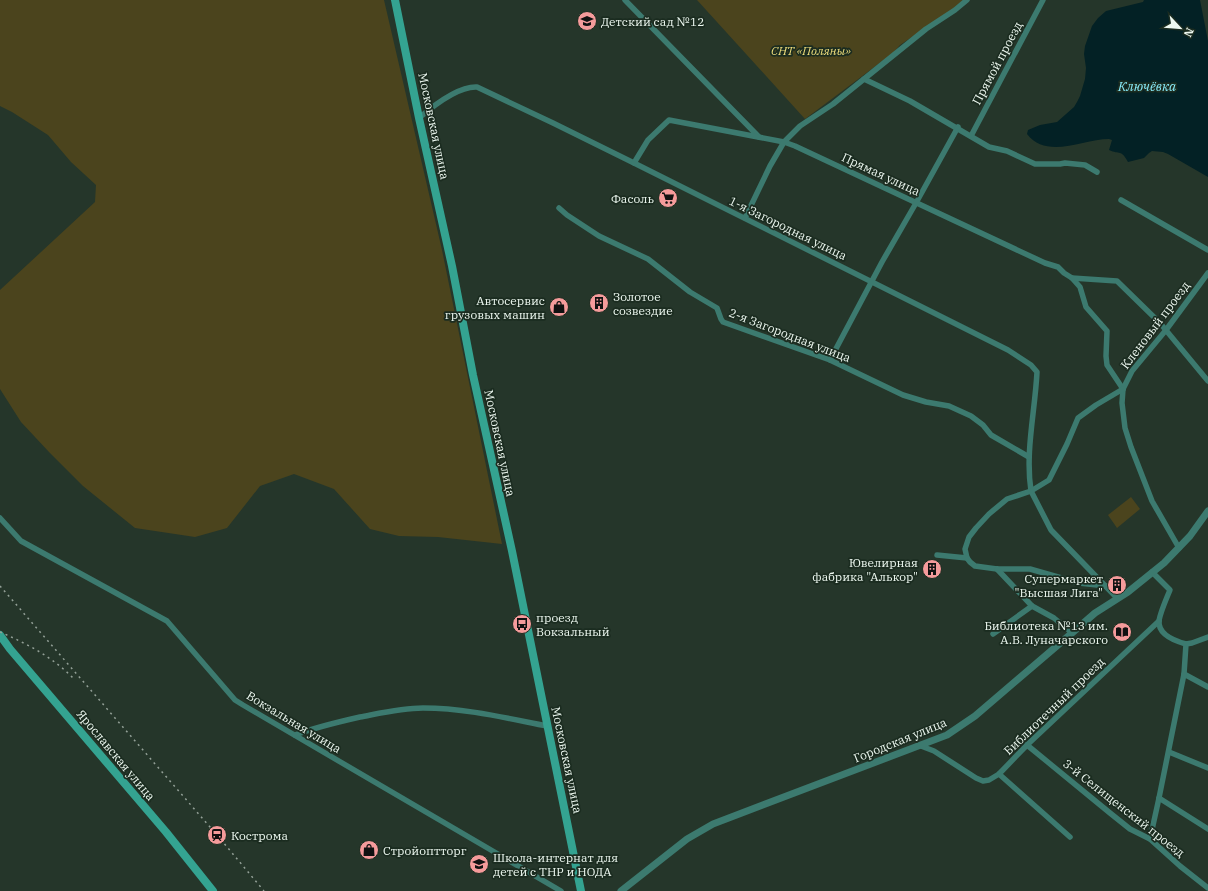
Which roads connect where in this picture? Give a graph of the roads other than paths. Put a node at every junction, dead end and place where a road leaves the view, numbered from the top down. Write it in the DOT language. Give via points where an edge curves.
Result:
graph roads {
  1 [pos="395,0"];
  2 [pos="625,0"];
  3 [pos="967,0"];
  4 [pos="1043,0"];
  5 [pos="864,79"];
  6 [pos="419,118"];
  7 [pos="958,127"];
  8 [pos="971,136"];
  9 [pos="759,138"];
  10 [pos="784,142"];
  11 [pos="634,163"];
  12 [pos="1097,172"];
  13 [pos="1121,200"];
  14 [pos="916,203"];
  15 [pos="559,208"];
  16 [pos="745,218"];
  17 [pos="1208,250"];
  18 [pos="1208,273"];
  19 [pos="1072,278"];
  20 [pos="872,282"];
  21 [pos="1166,330"];
  22 [pos="830,360"];
  23 [pos="1208,381"];
  24 [pos="1123,389"];
  25 [pos="1029,457"];
  26 [pos="1031,491"];
  27 [pos="1208,511"];
  28 [pos="0,518"];
  29 [pos="1179,548"];
  30 [pos="937,555"];
  31 [pos="966,558"];
  32 [pos="996,569"];
  33 [pos="1152,572"];
  34 [pos="1106,586"];
  35 [pos="1117,598"];
  36 [pos="1032,606"];
  37 [pos="1159,621"];
  38 [pos="1072,633"];
  39 [pos="993,634"];
  40 [pos="0,635"];
  41 [pos="1208,637"];
  42 [pos="1186,644"];
  43 [pos="1184,674"];
  44 [pos="1208,687"];
  45 [pos="547,726"];
  46 [pos="295,735"];
  47 [pos="1028,745"];
  48 [pos="921,746"];
  49 [pos="1169,752"];
  50 [pos="1208,768"];
  51 [pos="999,774"];
  52 [pos="1159,798"];
  53 [pos="1208,829"];
  54 [pos="1070,837"];
  55 [pos="1150,839"];
  56 [pos="1208,888"];
  57 [pos="213,891"];
  58 [pos="561,891"];
  59 [pos="581,891"];
  60 [pos="621,891"];
  1 -- 6 [label="main road, Московская улица"];
  2 -- 9 [label="street"];
  3 -- 5 [label="street"];
  4 -- 8 [label="street, Прямой проезд"];
  5 -- 7 [label="street"];
  5 -- 10 [label="street" via="800,126"];
  6 -- 11 [label="street, 1-я Загородная улица" via="449,96 477,87"];
  6 -- 45 [label="main road, Московская улица"];
  7 -- 8 [label="street"];
  7 -- 14 [label="street"];
  8 -- 12 [label="street" via="989,147 1008,151 1035,164 1085,164"];
  9 -- 10 [label="street, Прямая улица"];
  9 -- 11 [label="street, Прямая улица" via="670,120 648,140"];
  10 -- 14 [label="street, Прямая улица"];
  10 -- 16 [label="street"];
  11 -- 16 [label="street, 1-я Загородная улица"];
  13 -- 17 [label="street"];
  14 -- 19 [label="street, Прямая улица" via="1058,267"];
  14 -- 20 [label="street"];
  15 -- 22 [label="street, 2-я Загородная улица" via="599,236 648,259 690,292 717,308 723,322"];
  16 -- 20 [label="street, 1-я Загородная улица"];
  18 -- 21 [label="street, Кленовый проезд"];
  19 -- 21 [label="street" via="1117,281"];
  19 -- 24 [label="street" via="1080,287 1086,307 1107,331 1107,365"];
  20 -- 22 [label="street"];
  20 -- 25 [label="street, 1-я Загородная улица" via="1008,350 1031,365 1037,372"];
  21 -- 23 [label="street"];
  21 -- 24 [label="street, Кленовый проезд" via="1132,371"];
  22 -- 25 [label="street, 2-я Загородная улица" via="903,396 949,406 971,416 991,435"];
  24 -- 26 [label="street" via="1078,418 1049,480"];
  24 -- 29 [label="street, Кленовый проезд" via="1122,403 1133,453 1152,501"];
  25 -- 26 [label="street, 1-я Загородная улица"];
  26 -- 31 [label="street" via="1007,499 989,514 969,537 965,549"];
  26 -- 34 [label="street" via="1051,530"];
  27 -- 29 [label="street, Городская улица"];
  28 -- 46 [label="street, Вокзальная улица" via="21,541 167,621 235,700"];
  29 -- 33 [label="street, Городская улица"];
  30 -- 31 [label="street"];
  31 -- 32 [label="street" via="975,566"];
  32 -- 34 [label="street" via="1030,569 1079,583"];
  32 -- 36 [label="street"];
  33 -- 35 [label="street, Городская улица"];
  33 -- 37 [label="street" via="1170,590"];
  34 -- 35 [label="street"];
  35 -- 38 [label="street, Городская улица" via="1095,612"];
  36 -- 38 [label="street" via="1054,618"];
  36 -- 39 [label="street"];
  37 -- 42 [label="street" via="1162,631 1169,638"];
  37 -- 47 [label="street, Библиотечный проезд"];
  38 -- 48 [label="street, Городская улица" via="975,716 946,735"];
  40 -- 57 [label="main road, Ярославская улица"];
  41 -- 42 [label="street"];
  42 -- 43 [label="street"];
  43 -- 44 [label="street"];
  43 -- 49 [label="street"];
  45 -- 46 [label="street" via="506,717 423,708 388,711 313,728"];
  45 -- 59 [label="main road, Московская улица"];
  46 -- 58 [label="street, Вокзальная улица"];
  47 -- 51 [label="street, Библиотечный проезд"];
  47 -- 55 [label="street, 3-й Селищенский проезд" via="1110,814 1130,829"];
  48 -- 51 [label="street, Библиотечный проезд" via="934,751 983,781"];
  48 -- 60 [label="street, Городская улица" via="712,824 687,839"];
  49 -- 50 [label="street"];
  49 -- 52 [label="street"];
  51 -- 54 [label="street"];
  52 -- 53 [label="street"];
  52 -- 55 [label="street"];
  55 -- 56 [label="street, 3-й Селищенский проезд"];
}
